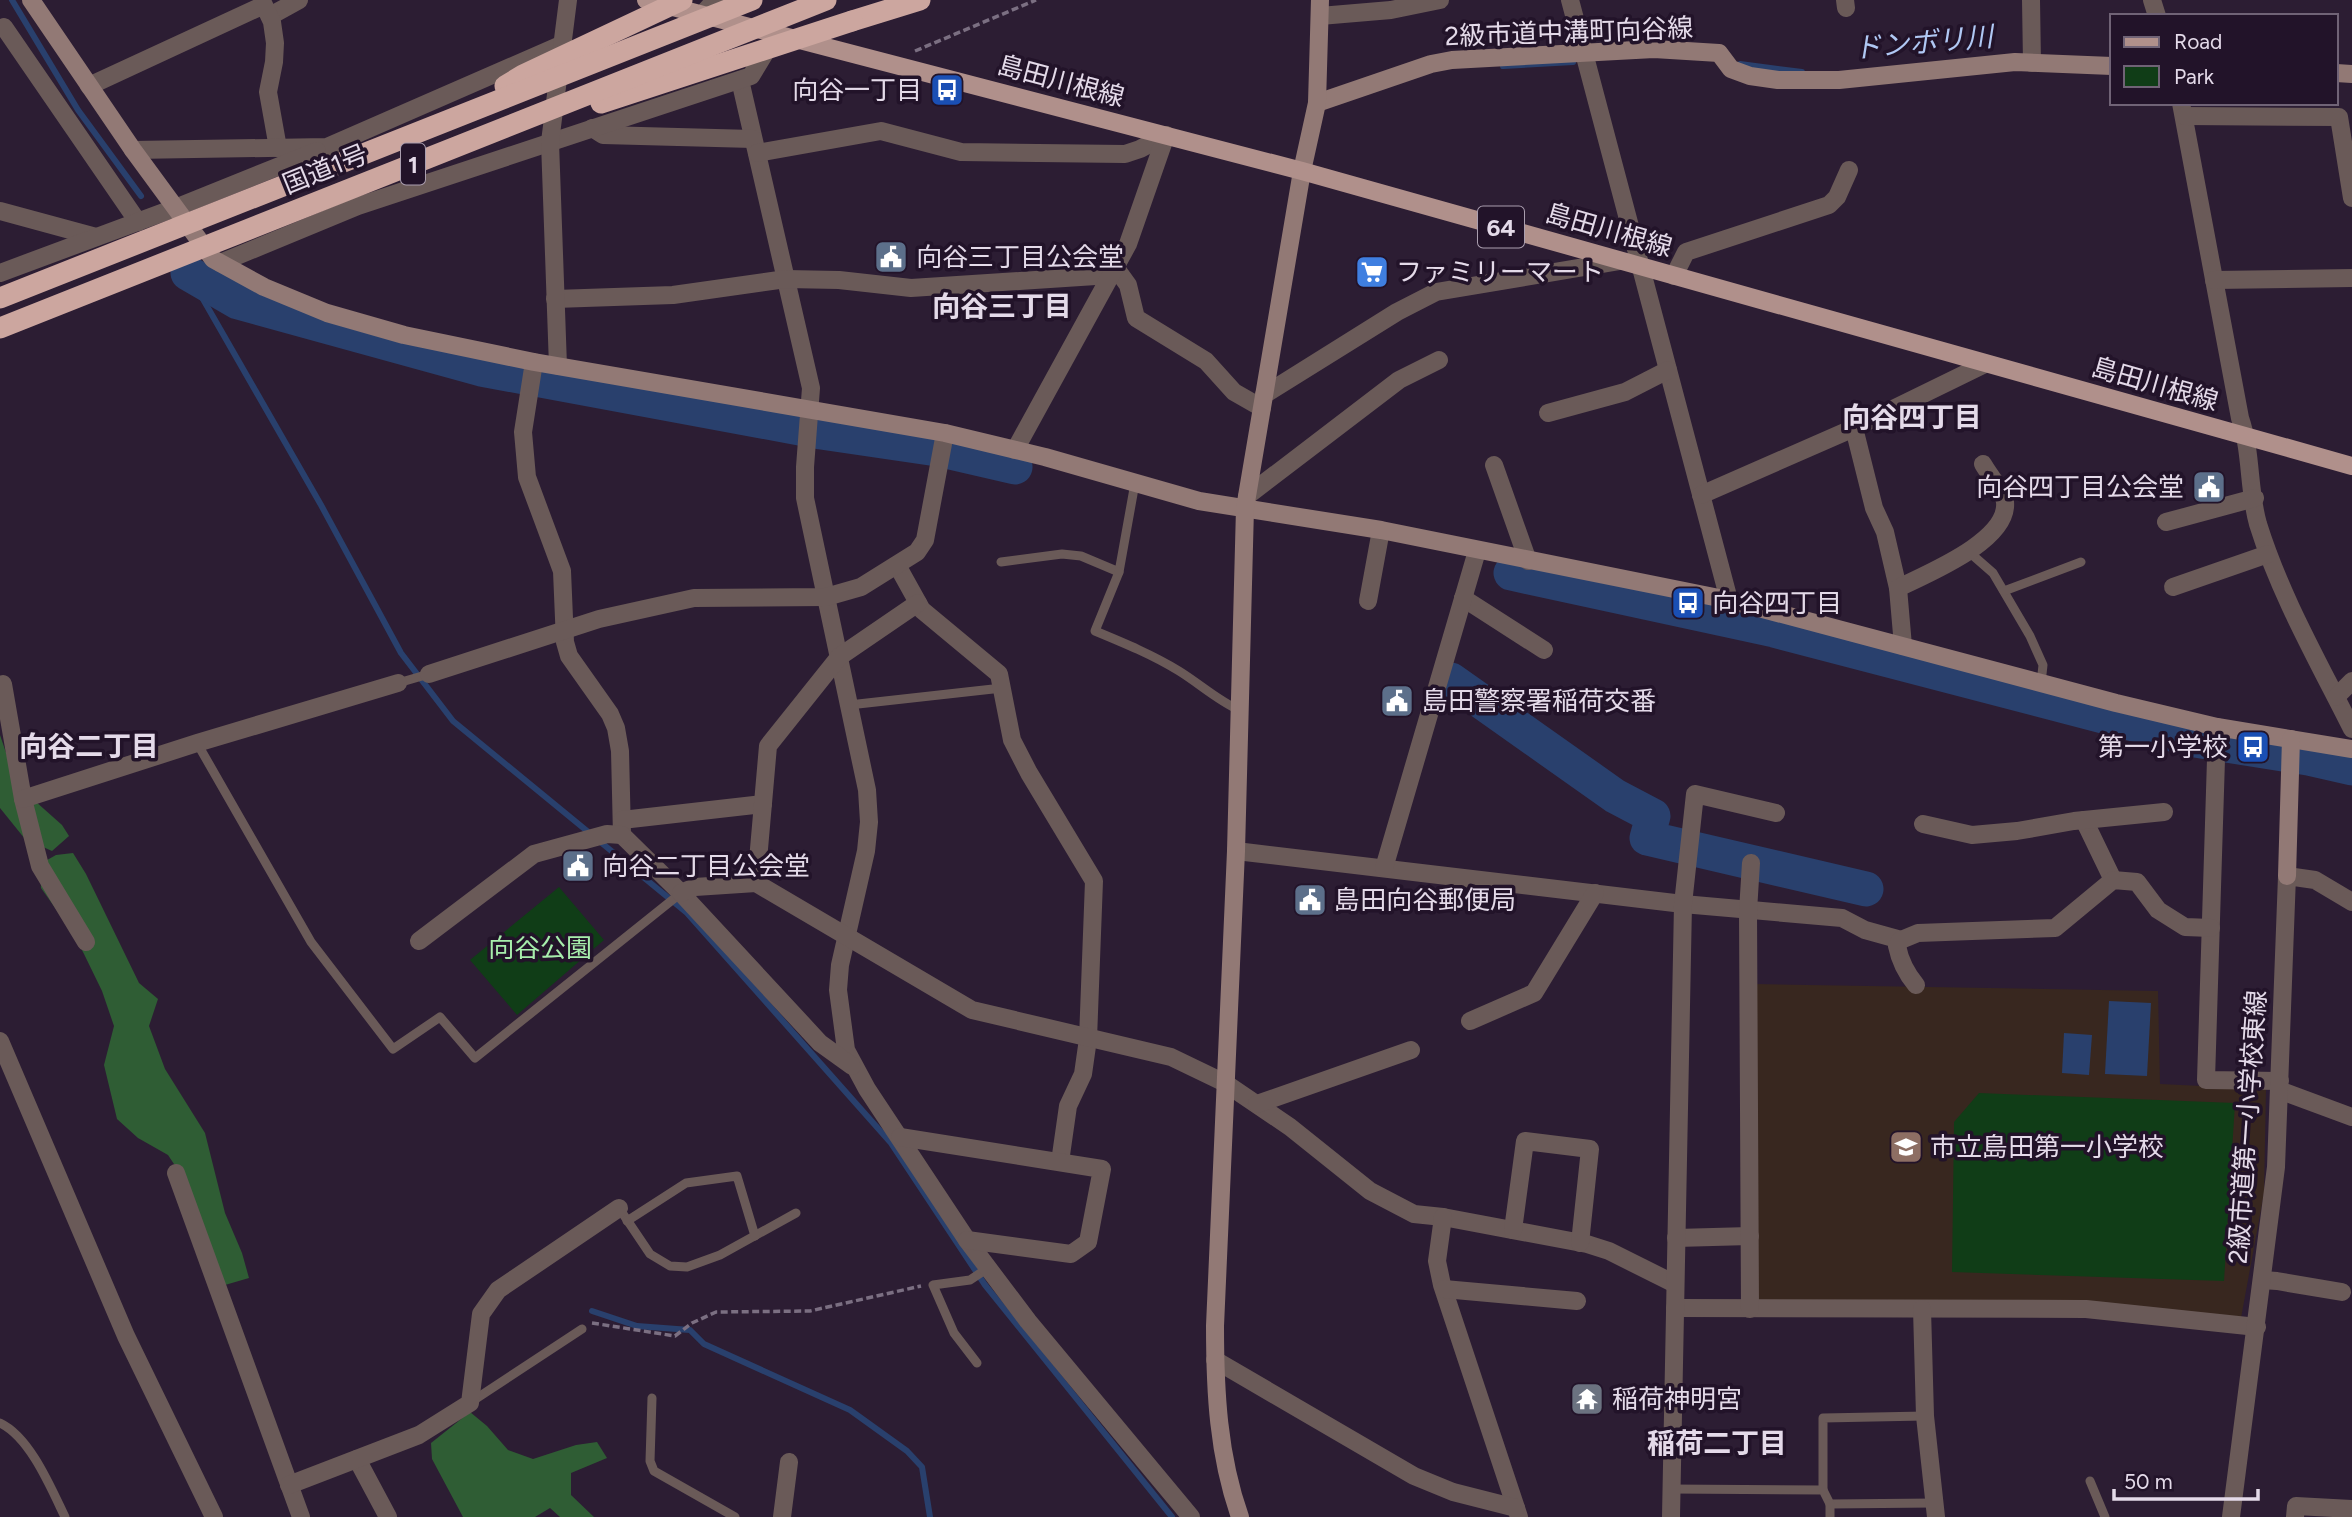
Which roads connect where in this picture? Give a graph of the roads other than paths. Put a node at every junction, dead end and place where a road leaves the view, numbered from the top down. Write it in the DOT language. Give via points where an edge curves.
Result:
graph roads {
  1 [pos="31,0"];
  2 [pos="299,0"];
  3 [pos="568,0"];
  4 [pos="646,0"];
  5 [pos="682,0"];
  6 [pos="715,0"];
  7 [pos="752,0"];
  8 [pos="827,0"];
  9 [pos="920,0"];
  10 [pos="1440,0"];
  11 [pos="1570,0"];
  12 [pos="2031,0"];
  13 [pos="1320,8"];
  14 [pos="702,15"];
  15 [pos="270,16"];
  16 [pos="4,27"];
  17 [pos="776,34"];
  18 [pos="563,44"];
  19 [pos="1584,53"];
  20 [pos="2032,63"];
  21 [pos="2110,66"];
  22 [pos="740,80"];
  23 [pos="89,86"];
  24 [pos="1317,103"];
  25 [pos="2182,110"];
  26 [pos="456,117"];
  27 [pos="592,128"];
  28 [pos="1166,135"];
  29 [pos="550,142"];
  30 [pos="755,146"];
  31 [pos="327,147"];
  32 [pos="278,148"];
  33 [pos="134,150"];
  34 [pos="439,153"];
  35 [pos="1849,170"];
  36 [pos="1302,171"];
  37 [pos="2352,198"];
  38 [pos="175,208"];
  39 [pos="0,211"];
  40 [pos="138,222"];
  41 [pos="96,237"];
  42 [pos="1620,261"];
  43 [pos="220,263"];
  44 [pos="1640,267"];
  45 [pos="1113,271"];
  46 [pos="0,273"];
  47 [pos="1674,276"];
  48 [pos="2352,278"];
  49 [pos="786,279"];
  50 [pos="2214,280"];
  51 [pos="0,298"];
  52 [pos="555,299"];
  53 [pos="0,328"];
  54 [pos="1439,360"];
  55 [pos="534,362"];
  56 [pos="1985,364"];
  57 [pos="558,366"];
  58 [pos="1668,370"];
  59 [pos="1263,401"];
  60 [pos="810,409"];
  61 [pos="1548,414"];
  62 [pos="1854,428"];
  63 [pos="945,433"];
  64 [pos="2247,438"];
  65 [pos="1015,450"];
  66 [pos="1983,464"];
  67 [pos="1494,465"];
  68 [pos="2352,466"];
  69 [pos="1135,483"];
  70 [pos="1701,495"];
  71 [pos="2255,498"];
  72 [pos="1246,502"];
  73 [pos="2166,522"];
  74 [pos="1381,530"];
  75 [pos="1477,551"];
  76 [pos="1969,552"];
  77 [pos="2268,554"];
  78 [pos="1528,561"];
  79 [pos="1001,562"];
  80 [pos="2081,562"];
  81 [pos="897,565"];
  82 [pos="1119,572"];
  83 [pos="2173,587"];
  84 [pos="1898,588"];
  85 [pos="2004,591"];
  86 [pos="826,597"];
  87 [pos="1463,598"];
  88 [pos="1729,600"];
  89 [pos="1368,601"];
  90 [pos="918,603"];
  91 [pos="564,631"];
  92 [pos="1903,646"];
  93 [pos="1544,650"];
  94 [pos="839,657"];
  95 [pos="429,674"];
  96 [pos="2352,681"];
  97 [pos="398,683"];
  98 [pos="2041,683"];
  99 [pos="3,684"];
  100 [pos="1002,688"];
  101 [pos="2336,697"];
  102 [pos="849,705"];
  103 [pos="1239,710"];
  104 [pos="2217,727"];
  105 [pos="2352,729"];
  106 [pos="2291,742"];
  107 [pos="197,743"];
  108 [pos="2352,749"];
  109 [pos="23,799"];
  110 [pos="763,804"];
  111 [pos="2164,812"];
  112 [pos="1776,813"];
  113 [pos="2084,820"];
  114 [pos="1923,824"];
  115 [pos="617,829"];
  116 [pos="1236,851"];
  117 [pos="1751,863"];
  118 [pos="1384,868"];
  119 [pos="2287,876"];
  120 [pos="2113,880"];
  121 [pos="756,883"];
  122 [pos="681,893"];
  123 [pos="1595,893"];
  124 [pos="2352,902"];
  125 [pos="1683,904"];
  126 [pos="1748,911"];
  127 [pos="2211,928"];
  128 [pos="846,938"];
  129 [pos="1901,940"];
  130 [pos="419,941"];
  131 [pos="86,942"];
  132 [pos="1916,985"];
  133 [pos="1470,1021"];
  134 [pos="1088,1039"];
  135 [pos="0,1041"];
  136 [pos="1411,1050"];
  137 [pos="856,1069"];
  138 [pos="1225,1083"];
  139 [pos="2279,1086"];
  140 [pos="1257,1104"];
  141 [pos="2352,1117"];
  142 [pos="900,1137"];
  143 [pos="1060,1162"];
  144 [pos="176,1173"];
  145 [pos="796,1213"];
  146 [pos="623,1215"];
  147 [pos="1443,1217"];
  148 [pos="1513,1230"];
  149 [pos="755,1236"];
  150 [pos="1750,1236"];
  151 [pos="1676,1238"];
  152 [pos="967,1240"];
  153 [pos="1580,1243"];
  154 [pos="988,1268"];
  155 [pos="2262,1280"];
  156 [pos="1675,1284"];
  157 [pos="1444,1289"];
  158 [pos="2342,1292"];
  159 [pos="1577,1301"];
  160 [pos="1675,1308"];
  161 [pos="1750,1309"];
  162 [pos="1922,1309"];
  163 [pos="2257,1327"];
  164 [pos="582,1329"];
  165 [pos="1215,1360"];
  166 [pos="977,1363"];
  167 [pos="652,1398"];
  168 [pos="470,1403"];
  169 [pos="1925,1416"];
  170 [pos="0,1423"];
  171 [pos="357,1459"];
  172 [pos="789,1462"];
  173 [pos="2090,1481"];
  174 [pos="289,1485"];
  175 [pos="1671,1489"];
  176 [pos="1823,1490"];
  177 [pos="1830,1504"];
  178 [pos="2352,1509"];
  179 [pos="1935,1510"];
  180 [pos="1518,1513"];
  181 [pos="65,1517"];
  182 [pos="214,1517"];
  183 [pos="301,1517"];
  184 [pos="388,1517"];
  185 [pos="735,1517"];
  186 [pos="782,1517"];
  187 [pos="1191,1517"];
  188 [pos="1240,1517"];
  189 [pos="1671,1517"];
  190 [pos="1830,1517"];
  191 [pos="2105,1517"];
  192 [pos="2231,1517"];
  193 [pos="2295,1517"];
  1 -- 23 [label="street"];
  2 -- 15 [label="street"];
  3 -- 18 [label="street"];
  4 -- 14 [label="main road, 島田川根線 / 64"];
  5 -- 26 [label="highway, bridge" via="523,75"];
  6 -- 14 [label="street"];
  7 -- 26 [label="highway, 国道1号 / 1, bridge"];
  8 -- 34 [label="highway, 国道1号 / 1, bridge"];
  9 -- 34 [label="highway, bridge"];
  10 -- 13 [label="street" via="1391,10"];
  11 -- 19 [label="street"];
  12 -- 20 [label="street"];
  13 -- 24 [label="street"];
  14 -- 17 [label="main road, 島田川根線 / 64"];
  15 -- 23 [label="street" via="264,5"];
  15 -- 32 [label="street" via="275,43 268,92"];
  16 -- 40 [label="street"];
  17 -- 22 [label="street" via="751,76"];
  17 -- 28 [label="main road, 島田川根線 / 64"];
  18 -- 29 [label="street"];
  18 -- 31 [label="street"];
  19 -- 20 [label="street, 2級市道中溝町向谷線" via="1654,49 1719,53 1731,69 1778,80 1839,80"];
  19 -- 24 [label="street, 2級市道中溝町向谷線" via="1442,62"];
  19 -- 44 [label="street"];
  20 -- 21 [label="street, 2級市道中溝町向谷線"];
  22 -- 27 [label="street"];
  22 -- 30 [label="street"];
  23 -- 33 [label="street"];
  24 -- 36 [label="street"];
  25 -- 37 [label="street" via="2339,117"];
  25 -- 50 [label="street"];
  26 -- 51 [label="highway, 国道1号 / 1, bridge"];
  27 -- 29 [label="street"];
  27 -- 30 [label="street" via="603,135"];
  28 -- 30 [label="street" via="1125,153 961,152 881,131"];
  28 -- 36 [label="main road, 島田川根線 / 64"];
  28 -- 45 [label="street" via="1128,244"];
  29 -- 43 [label="street" via="358,206"];
  29 -- 52 [label="street"];
  30 -- 49 [label="street"];
  31 -- 32 [label="street"];
  31 -- 38 [label="street"];
  32 -- 33 [label="street"];
  33 -- 38 [label="street"];
  34 -- 53 [label="highway, 国道1号 / 1, bridge"];
  35 -- 47 [label="street" via="1829,205 1686,252"];
  36 -- 42 [label="main road, 島田川根線 / 64"];
  36 -- 59 [label="street"];
  38 -- 40 [label="street"];
  38 -- 43 [label="street"];
  39 -- 41 [label="street"];
  40 -- 41 [label="street"];
  41 -- 46 [label="street"];
  42 -- 44 [label="main road, 島田川根線 / 64"];
  42 -- 59 [label="street" via="1436,292"];
  43 -- 55 [label="street" via="264,288 327,313 404,335"];
  44 -- 47 [label="main road, 島田川根線 / 64"];
  44 -- 58 [label="street"];
  45 -- 49 [label="street" via="911,288 839,279"];
  45 -- 59 [label="street" via="1128,285 1136,318 1206,361 1234,392"];
  45 -- 65 [label="street"];
  47 -- 56 [label="main road, 島田川根線 / 64"];
  48 -- 50 [label="street"];
  49 -- 52 [label="street" via="673,295"];
  49 -- 60 [label="street" via="811,388"];
  50 -- 64 [label="street"];
  52 -- 57 [label="street"];
  54 -- 72 [label="street" via="1399,380"];
  55 -- 57 [label="street"];
  55 -- 91 [label="street" via="523,454 562,571"];
  56 -- 62 [label="street"];
  56 -- 64 [label="main road, 島田川根線 / 64"];
  57 -- 60 [label="street"];
  58 -- 61 [label="street" via="1625,391"];
  58 -- 70 [label="street"];
  59 -- 72 [label="street"];
  60 -- 63 [label="street"];
  60 -- 86 [label="street" via="805,498"];
  62 -- 70 [label="street"];
  62 -- 84 [label="street"];
  63 -- 65 [label="street"];
  63 -- 81 [label="street" via="925,540 917,552"];
  64 -- 68 [label="main road, 島田川根線 / 64"];
  64 -- 71 [label="street"];
  65 -- 69 [label="street"];
  66 -- 76 [label="street" via="2005,501 2002,520"];
  67 -- 78 [label="street"];
  69 -- 72 [label="street" via="1199,501"];
  69 -- 82 [label="lane"];
  70 -- 88 [label="street"];
  71 -- 73 [label="street"];
  71 -- 77 [label="street"];
  72 -- 74 [label="street"];
  72 -- 103 [label="street"];
  74 -- 75 [label="street"];
  74 -- 89 [label="street"];
  75 -- 78 [label="street"];
  75 -- 87 [label="street"];
  76 -- 84 [label="street"];
  76 -- 85 [label="lane" via="1993,573"];
  77 -- 83 [label="street"];
  77 -- 101 [label="street"];
  78 -- 88 [label="street"];
  79 -- 82 [label="lane" via="1062,554 1081,556"];
  80 -- 85 [label="lane"];
  81 -- 86 [label="street" via="861,587"];
  81 -- 90 [label="street"];
  82 -- 103 [label="lane" via="1095,631 1152,655"];
  84 -- 92 [label="street"];
  85 -- 98 [label="lane" via="2043,665"];
  86 -- 91 [label="street" via="694,597"];
  86 -- 94 [label="street"];
  87 -- 93 [label="street"];
  87 -- 118 [label="street"];
  88 -- 92 [label="street"];
  90 -- 94 [label="street"];
  90 -- 100 [label="street" via="999,674"];
  91 -- 95 [label="street"];
  91 -- 115 [label="street" via="569,656 616,728 620,751"];
  92 -- 98 [label="street"];
  94 -- 102 [label="street"];
  94 -- 110 [label="street" via="768,746"];
  95 -- 97 [label="lane"];
  96 -- 101 [label="street"];
  97 -- 107 [label="street"];
  98 -- 104 [label="street"];
  99 -- 109 [label="street"];
  100 -- 102 [label="lane"];
  100 -- 134 [label="street" via="1012,740 1094,881"];
  101 -- 105 [label="street"];
  102 -- 128 [label="street" via="869,822"];
  103 -- 116 [label="street"];
  104 -- 106 [label="street"];
  104 -- 127 [label="street"];
  106 -- 108 [label="street"];
  106 -- 119 [label="street, 2級市道第一小学校東線"];
  107 -- 109 [label="street"];
  107 -- 122 [label="lane" via="311,942 393,1049 440,1017 475,1058"];
  109 -- 131 [label="street" via="40,866"];
  110 -- 115 [label="street"];
  110 -- 121 [label="street"];
  111 -- 113 [label="street"];
  112 -- 125 [label="street" via="1695,794"];
  113 -- 114 [label="street" via="1972,835"];
  113 -- 120 [label="street"];
  115 -- 122 [label="street"];
  115 -- 130 [label="street" via="534,854"];
  116 -- 118 [label="street"];
  116 -- 138 [label="street"];
  117 -- 126 [label="street"];
  118 -- 123 [label="street"];
  119 -- 124 [label="street" via="2315,880"];
  119 -- 139 [label="street, 2級市道第一小学校東線"];
  120 -- 127 [label="street" via="2137,881 2158,910 2185,927"];
  120 -- 129 [label="street" via="2055,928 1918,933"];
  121 -- 122 [label="street" via="695,887"];
  121 -- 128 [label="street"];
  122 -- 137 [label="street" via="820,1043"];
  123 -- 125 [label="street"];
  123 -- 133 [label="street" via="1534,993"];
  125 -- 126 [label="street"];
  125 -- 151 [label="street"];
  126 -- 129 [label="street" via="1842,918"];
  126 -- 150 [label="street"];
  127 -- 139 [label="street" via="2206,1080"];
  128 -- 134 [label="street" via="972,1010"];
  128 -- 137 [label="street" via="838,990 846,1050"];
  129 -- 132 [label="street" via="1899,956"];
  134 -- 138 [label="street" via="1171,1057"];
  134 -- 143 [label="street" via="1083,1074 1068,1106"];
  135 -- 182 [label="street" via="126,1336"];
  136 -- 140 [label="street"];
  137 -- 142 [label="street"];
  138 -- 140 [label="street"];
  138 -- 165 [label="street"];
  139 -- 141 [label="street"];
  139 -- 155 [label="street, 2級市道第一小学校東線" via="2276,1167"];
  140 -- 147 [label="street" via="1370,1191 1414,1214"];
  142 -- 143 [label="street"];
  142 -- 152 [label="street"];
  143 -- 152 [label="street" via="1102,1169 1088,1242 1072,1254"];
  144 -- 174 [label="street"];
  145 -- 149 [label="lane"];
  146 -- 149 [label="lane" via="650,1254 670,1266 687,1267"];
  146 -- 149 [label="lane" via="686,1183 737,1176"];
  146 -- 168 [label="street" via="498,1290 481,1314"];
  147 -- 148 [label="street"];
  147 -- 157 [label="street" via="1437,1261"];
  148 -- 153 [label="street"];
  148 -- 153 [label="street" via="1525,1141 1590,1149"];
  150 -- 151 [label="street"];
  150 -- 161 [label="street"];
  151 -- 156 [label="street"];
  152 -- 154 [label="street"];
  153 -- 156 [label="street" via="1609,1251"];
  154 -- 166 [label="lane" via="970,1280 933,1285 954,1333"];
  154 -- 187 [label="street"];
  155 -- 158 [label="street"];
  155 -- 163 [label="street, 2級市道第一小学校東線"];
  156 -- 160 [label="street"];
  157 -- 159 [label="street"];
  157 -- 180 [label="street"];
  160 -- 161 [label="street"];
  160 -- 175 [label="street"];
  161 -- 162 [label="street"];
  162 -- 163 [label="street" via="2086,1309"];
  162 -- 169 [label="street"];
  163 -- 192 [label="street, 2級市道第一小学校東線"];
  164 -- 168 [label="lane"];
  165 -- 180 [label="street" via="1414,1476"];
  165 -- 188 [label="street" via="1224,1460"];
  167 -- 185 [label="lane" via="650,1461 654,1471"];
  168 -- 171 [label="street" via="419,1435"];
  169 -- 176 [label="lane" via="1824,1418"];
  169 -- 179 [label="street"];
  170 -- 181 [label="lane" via="8,1426 36,1459"];
  171 -- 174 [label="street"];
  171 -- 184 [label="street"];
  172 -- 186 [label="street"];
  173 -- 191 [label="lane"];
  174 -- 183 [label="street"];
  175 -- 176 [label="lane"];
  175 -- 189 [label="street"];
  176 -- 177 [label="lane"];
  177 -- 179 [label="lane"];
  177 -- 190 [label="lane"];
  178 -- 193 [label="street" via="2296,1506"];
}
